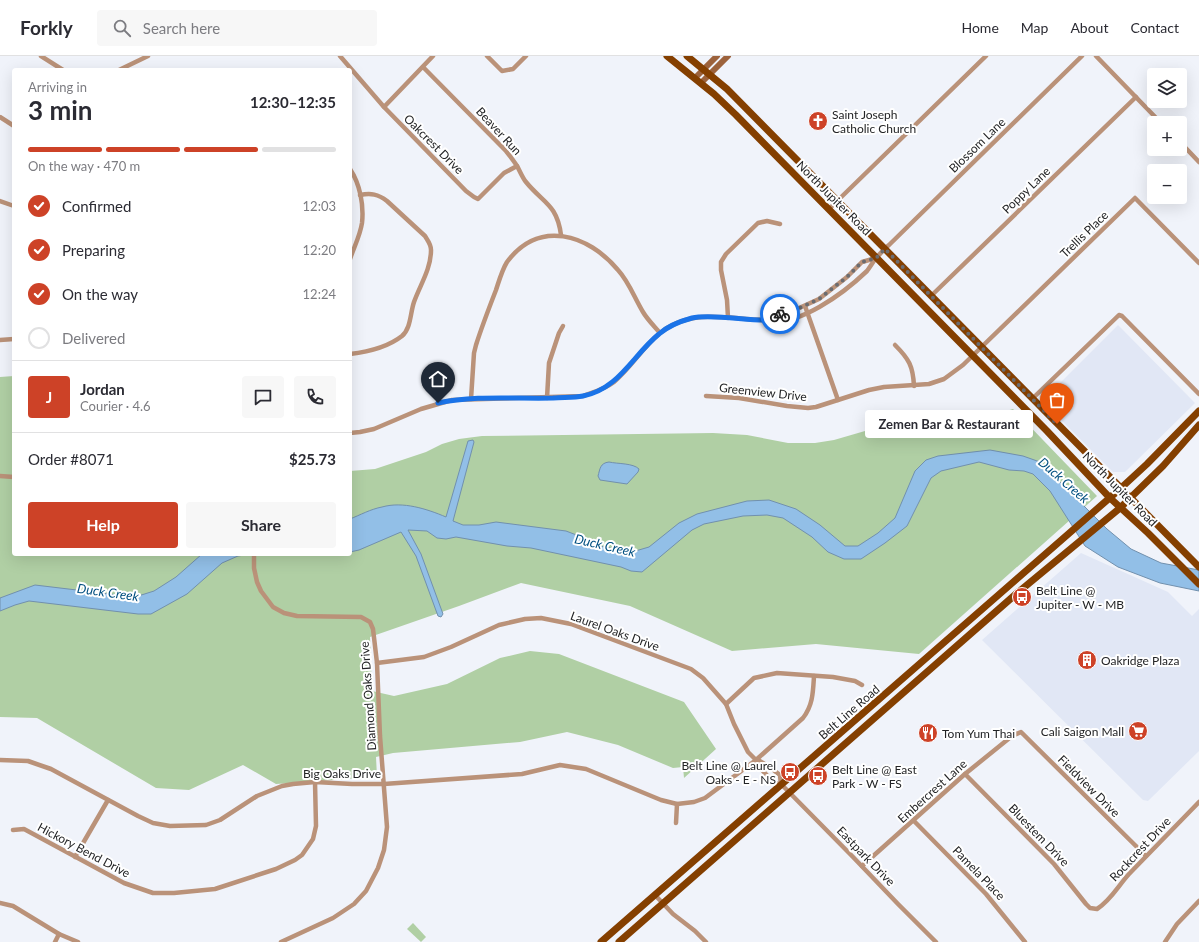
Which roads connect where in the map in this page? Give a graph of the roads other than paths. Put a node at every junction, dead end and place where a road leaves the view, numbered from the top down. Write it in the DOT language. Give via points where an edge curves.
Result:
graph roads {
  1 [pos="41,56"];
  2 [pos="148,56"];
  3 [pos="340,56"];
  4 [pos="433,56"];
  5 [pos="488,56"];
  6 [pos="526,56"];
  7 [pos="667,56"];
  8 [pos="687,56"];
  9 [pos="717,56"];
  10 [pos="728,56"];
  11 [pos="986,56"];
  12 [pos="1082,56"];
  13 [pos="1096,56"];
  14 [pos="137,58"];
  15 [pos="423,67"];
  16 [pos="60,68"];
  17 [pos="122,68"];
  18 [pos="349,68"];
  19 [pos="352,71"];
  20 [pos="706,72"];
  21 [pos="698,81"];
  22 [pos="1136,97"];
  23 [pos="384,107"];
  24 [pos="1154,116"];
  25 [pos="0,117"];
  26 [pos="760,122"];
  27 [pos="12,125"];
  28 [pos="751,130"];
  29 [pos="1187,149"];
  30 [pos="1199,162"];
  31 [pos="517,166"];
  32 [pos="802,166"];
  33 [pos="352,172"];
  34 [pos="794,174"];
  35 [pos="360,195"];
  36 [pos="0,201"];
  37 [pos="837,201"];
  38 [pos="12,205"];
  39 [pos="829,209"];
  40 [pos="780,224"];
  41 [pos="561,235"];
  42 [pos="885,249"];
  43 [pos="352,253"];
  44 [pos="876,258"];
  45 [pos="1199,263"];
  46 [pos="931,296"];
  47 [pos="805,306"];
  48 [pos="807,313"];
  49 [pos="728,318"];
  50 [pos="765,320"];
  51 [pos="564,326"];
  52 [pos="660,333"];
  53 [pos="12,339"];
  54 [pos="0,340"];
  55 [pos="895,345"];
  56 [pos="981,348"];
  57 [pos="352,354"];
  58 [pos="972,355"];
  59 [pos="914,386"];
  60 [pos="1199,394"];
  61 [pos="706,396"];
  62 [pos="547,398"];
  63 [pos="471,399"];
  64 [pos="1032,399"];
  65 [pos="838,400"];
  66 [pos="1199,411"];
  67 [pos="1046,413"];
  68 [pos="1038,421"];
  69 [pos="1199,425"];
  70 [pos="352,433"];
  71 [pos="0,476"];
  72 [pos="12,477"];
  73 [pos="1121,488"];
  74 [pos="1110,498"];
  75 [pos="1131,498"];
  76 [pos="1120,508"];
  77 [pos="254,556"];
  78 [pos="1199,568"];
  79 [pos="1199,584"];
  80 [pos="922,662"];
  81 [pos="377,663"];
  82 [pos="930,671"];
  83 [pos="814,676"];
  84 [pos="862,686"];
  85 [pos="726,704"];
  86 [pos="1017,733"];
  87 [pos="832,742"];
  88 [pos="839,750"];
  89 [pos="0,760"];
  90 [pos="756,760"];
  91 [pos="965,774"];
  92 [pos="315,782"];
  93 [pos="384,784"];
  94 [pos="782,785"];
  95 [pos="789,793"];
  96 [pos="108,800"];
  97 [pos="1199,802"];
  98 [pos="677,804"];
  99 [pos="914,821"];
  100 [pos="676,823"];
  101 [pos="13,830"];
  102 [pos="75,856"];
  103 [pos="1146,856"];
  104 [pos="862,866"];
  105 [pos="655,895"];
  106 [pos="1199,901"];
  107 [pos="0,903"];
  108 [pos="663,904"];
  109 [pos="1097,910"];
  110 [pos="59,934"];
  111 [pos="56,942"];
  112 [pos="78,942"];
  113 [pos="281,942"];
  114 [pos="601,942"];
  115 [pos="619,942"];
  116 [pos="706,942"];
  117 [pos="936,942"];
  118 [pos="1025,942"];
  119 [pos="1165,942"];
  1 -- 16 [label="street"];
  2 -- 14 [label="street"];
  3 -- 18 [label="street, Oakcrest Drive"];
  4 -- 15 [label="street"];
  5 -- 6 [label="street" via="502,71 512,69"];
  7 -- 21 [label="main road, North Jupiter Road"];
  8 -- 20 [label="main road, North Jupiter Road"];
  9 -- 20 [label="street"];
  10 -- 20 [label="street"];
  11 -- 37 [label="street"];
  12 -- 42 [label="street, Blossom Lane"];
  13 -- 22 [label="street"];
  14 -- 17 [label="street"];
  15 -- 23 [label="street"];
  15 -- 31 [label="street, Beaver Run" via="506,151"];
  19 -- 23 [label="street, Oakcrest Drive"];
  20 -- 21 [label="street"];
  20 -- 26 [label="main road, North Jupiter Road"];
  21 -- 28 [label="main road, North Jupiter Road"];
  22 -- 24 [label="street"];
  22 -- 46 [label="street, Poppy Lane"];
  23 -- 31 [label="street, Oakcrest Drive" via="478,199 504,173"];
  25 -- 27 [label="street"];
  26 -- 28 [label="main road"];
  26 -- 32 [label="main road, North Jupiter Road"];
  28 -- 34 [label="main road, North Jupiter Road"];
  29 -- 30 [label="street"];
  31 -- 41 [label="street, Beaver Run" via="526,182 555,213"];
  32 -- 34 [label="main road"];
  32 -- 37 [label="main road, North Jupiter Road"];
  33 -- 35 [label="street"];
  34 -- 39 [label="main road, North Jupiter Road"];
  35 -- 43 [label="street" via="362,223"];
  35 -- 57 [label="street" via="373,194 387,201 425,236 431,249 428,269 414,302 406,332 387,344"];
  36 -- 38 [label="street"];
  37 -- 39 [label="street"];
  37 -- 42 [label="main road, North Jupiter Road"];
  39 -- 44 [label="main road, North Jupiter Road"];
  40 -- 49 [label="street" via="767,221 758,223 721,262"];
  41 -- 52 [label="street" via="582,241 596,249 617,268 628,281 642,311"];
  41 -- 63 [label="street" via="527,244 506,264 476,345"];
  42 -- 44 [label="street, Blossom Lane"];
  42 -- 46 [label="main road, North Jupiter Road"];
  44 -- 47 [label="street" via="862,262 835,287"];
  44 -- 48 [label="street, Blossom Lane" via="851,284 823,305"];
  44 -- 58 [label="main road, North Jupiter Road"];
  45 -- 56 [label="street, Trellis Place" via="1135,198"];
  46 -- 56 [label="main road, North Jupiter Road"];
  47 -- 48 [label="street"];
  47 -- 50 [label="street" via="771,315"];
  48 -- 50 [label="street, Blossom Lane" via="787,320"];
  48 -- 65 [label="street"];
  49 -- 50 [label="street, Blossom Lane"];
  49 -- 52 [label="street, Blossom Lane" via="693,318"];
  51 -- 62 [label="street" via="559,333 549,363"];
  52 -- 62 [label="street, Blossom Lane" via="643,348 624,372 599,391 583,396"];
  53 -- 54 [label="street"];
  55 -- 59 [label="street" via="911,364"];
  56 -- 58 [label="street, Greenview Drive"];
  56 -- 64 [label="main road, North Jupiter Road"];
  58 -- 59 [label="street, Greenview Drive" via="944,379"];
  58 -- 68 [label="main road, North Jupiter Road"];
  59 -- 65 [label="street, Greenview Drive" via="869,390"];
  60 -- 64 [label="street" via="1119,315"];
  61 -- 65 [label="street, Greenview Drive" via="739,398 799,408 816,407"];
  62 -- 63 [label="street, Blossom Lane"];
  63 -- 70 [label="street, Blossom Lane" via="438,403 374,429"];
  64 -- 67 [label="main road, North Jupiter Road"];
  66 -- 73 [label="main road, Belt Line Road"];
  67 -- 68 [label="main road"];
  67 -- 73 [label="main road, North Jupiter Road"];
  68 -- 74 [label="main road, North Jupiter Road"];
  69 -- 75 [label="main road, Belt Line Road"];
  71 -- 72 [label="street"];
  73 -- 74 [label="main road, Belt Line Road"];
  73 -- 75 [label="main road, North Jupiter Road"];
  74 -- 76 [label="main road, North Jupiter Road"];
  74 -- 80 [label="main road, Belt Line Road"];
  75 -- 76 [label="main road, Belt Line Road"];
  75 -- 78 [label="main road, North Jupiter Road"];
  76 -- 79 [label="main road, North Jupiter Road"];
  76 -- 82 [label="main road, Belt Line Road" via="1016,594"];
  77 -- 81 [label="street, Diamond Oaks Drive" via="255,576 261,591 273,607 297,616 361,617 370,622"];
  80 -- 82 [label="main road"];
  80 -- 87 [label="main road, Belt Line Road"];
  81 -- 85 [label="street, Laurel Oaks Drive" via="424,657 498,625 540,618 571,624 691,669 703,678"];
  81 -- 93 [label="street, Diamond Oaks Drive"];
  82 -- 88 [label="main road, Belt Line Road"];
  83 -- 84 [label="street" via="855,681"];
  83 -- 85 [label="street" via="777,673 754,678"];
  83 -- 90 [label="street, Big Oaks Drive" via="813,699 809,711 799,723"];
  85 -- 90 [label="street, Laurel Oaks Drive" via="748,752"];
  86 -- 91 [label="street, Embercrest Lane"];
  86 -- 103 [label="street, Fieldview Drive" via="1021,732"];
  87 -- 88 [label="main road"];
  87 -- 94 [label="main road, Belt Line Road"];
  88 -- 95 [label="main road, Belt Line Road"];
  89 -- 96 [label="street, Big Oaks Drive" via="28,761 51,769"];
  90 -- 94 [label="street, Laurel Oaks Drive" via="773,782"];
  90 -- 94 [label="street, Laurel Oaks Drive" via="780,775"];
  90 -- 98 [label="street, Big Oaks Drive" via="705,798"];
  91 -- 99 [label="street, Embercrest Lane"];
  91 -- 109 [label="street, Bluestem Drive" via="1054,864 1086,904"];
  92 -- 93 [label="street, Big Oaks Drive"];
  92 -- 96 [label="street, Big Oaks Drive" via="293,784 257,796 220,820 206,825 170,826 153,823"];
  92 -- 102 [label="street, Hickory Bend Drive" via="316,826 313,838 302,854 276,869 215,889 153,893 124,883"];
  93 -- 98 [label="street, Big Oaks Drive" via="522,774 560,765 586,769 661,800"];
  93 -- 113 [label="street, Diamond Oaks Drive" via="387,828 384,850 366,891 354,904 333,918"];
  94 -- 95 [label="street, Eastpark Drive"];
  94 -- 105 [label="main road, Belt Line Road"];
  95 -- 104 [label="street, Eastpark Drive"];
  95 -- 108 [label="main road, Belt Line Road"];
  96 -- 102 [label="street"];
  97 -- 103 [label="street, Rockcrest Drive"];
  98 -- 100 [label="street"];
  99 -- 104 [label="street, Embercrest Lane"];
  99 -- 118 [label="street, Pamela Place" via="994,904"];
  101 -- 102 [label="street, Hickory Bend Drive" via="24,829"];
  103 -- 109 [label="street, Rockcrest Drive"];
  104 -- 117 [label="street, Eastpark Drive"];
  105 -- 108 [label="street"];
  105 -- 114 [label="main road, Belt Line Road"];
  106 -- 119 [label="street" via="1177,924"];
  107 -- 110 [label="street" via="13,906"];
  108 -- 115 [label="main road, Belt Line Road"];
  108 -- 116 [label="street"];
  110 -- 111 [label="street"];
  110 -- 112 [label="street"];
}
